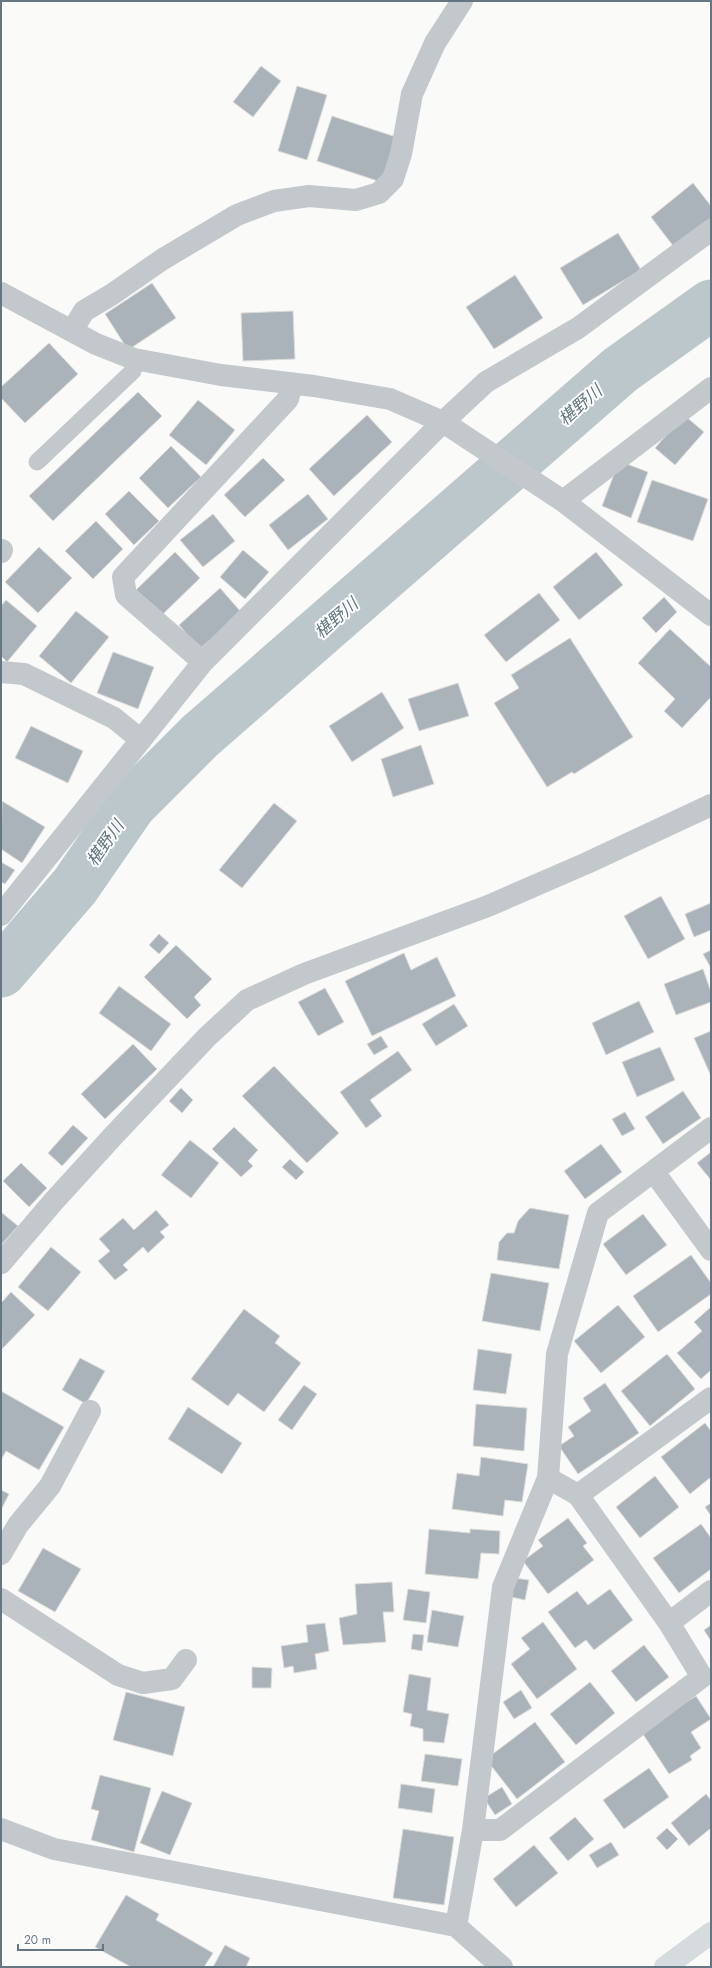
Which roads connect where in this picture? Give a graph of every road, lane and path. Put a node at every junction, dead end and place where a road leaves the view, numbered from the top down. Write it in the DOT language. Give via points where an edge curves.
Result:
graph roads {
  1 [pos="462,1"];
  2 [pos="711,230"];
  3 [pos="1,293"];
  4 [pos="72,331"];
  5 [pos="134,359"];
  6 [pos="292,384"];
  7 [pos="711,388"];
  8 [pos="443,422"];
  9 [pos="38,462"];
  10 [pos="558,498"];
  11 [pos="711,616"];
  12 [pos="203,662"];
  13 [pos="1,672"];
  14 [pos="141,740"];
  15 [pos="711,805"];
  16 [pos="1,915"];
  17 [pos="711,1128"];
  18 [pos="654,1172"];
  19 [pos="711,1250"];
  20 [pos="1,1263"];
  21 [pos="711,1398"];
  22 [pos="90,1411"];
  23 [pos="548,1478"];
  24 [pos="578,1495"];
  25 [pos="1,1554"];
  26 [pos="711,1591"];
  27 [pos="1,1599"];
  28 [pos="669,1622"];
  29 [pos="186,1660"];
  30 [pos="1,1829"];
  31 [pos="473,1830"];
  32 [pos="456,1926"];
  33 [pos="711,1933"];
  34 [pos="502,1967"];
  35 [pos="665,1967"];
  1 -- 4 [label="street" via="436,42 412,94 401,154 393,179 379,193 356,200 309,196 274,201 237,215 162,259 84,311"];
  2 -- 8 [label="street" via="578,328 486,382"];
  3 -- 4 [label="street"];
  4 -- 5 [label="street"];
  5 -- 6 [label="street" via="221,375"];
  5 -- 9 [label="lane" via="133,371"];
  6 -- 8 [label="street" via="390,399"];
  6 -- 12 [label="street" via="288,399 124,577 126,595"];
  7 -- 10 [label="street"];
  8 -- 10 [label="street"];
  8 -- 12 [label="street"];
  10 -- 11 [label="street"];
  12 -- 14 [label="street"];
  13 -- 14 [label="street" via="24,674 107,714"];
  14 -- 16 [label="street"];
  15 -- 20 [label="street" via="488,906 304,974 247,1000 207,1037 114,1136"];
  17 -- 18 [label="street"];
  18 -- 19 [label="street"];
  18 -- 23 [label="street" via="598,1213 557,1354"];
  21 -- 24 [label="street"];
  22 -- 25 [label="street" via="50,1486 18,1525"];
  23 -- 24 [label="street"];
  23 -- 31 [label="street" via="503,1587"];
  24 -- 28 [label="street"];
  26 -- 28 [label="street"];
  27 -- 29 [label="street" via="118,1675 143,1683 172,1679"];
  28 -- 31 [label="street" via="702,1677 500,1830"];
  30 -- 32 [label="street" via="54,1849"];
  31 -- 32 [label="street"];
  32 -- 34 [label="street"];
  33 -- 35 [label="highway"];
}
